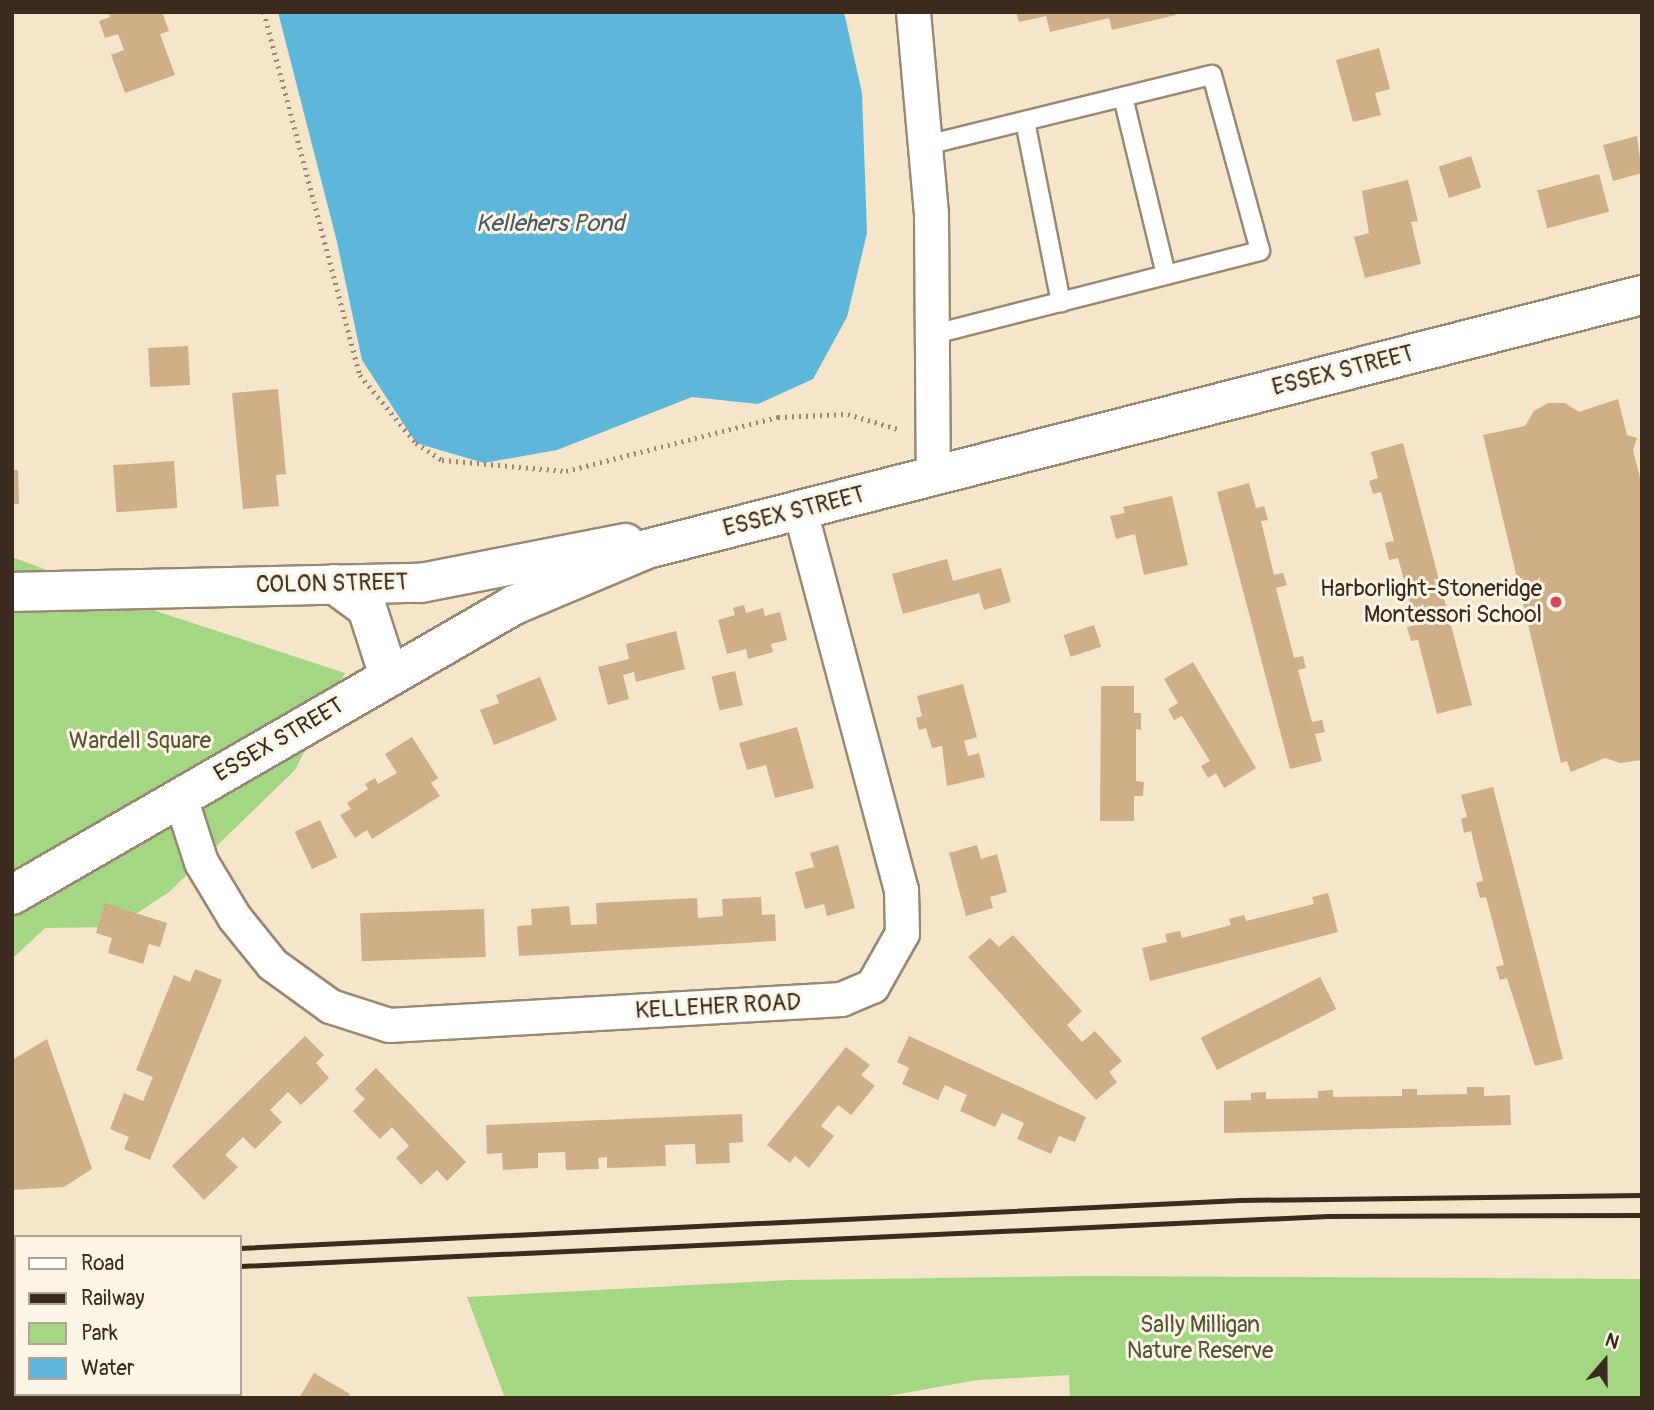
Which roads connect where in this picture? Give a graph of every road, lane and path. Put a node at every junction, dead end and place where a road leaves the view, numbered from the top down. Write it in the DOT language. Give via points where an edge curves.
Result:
graph roads {
  1 [pos="264,12"];
  2 [pos="913,12"];
  3 [pos="1123,97"];
  4 [pos="1026,121"];
  5 [pos="926,145"];
  6 [pos="1166,275"];
  7 [pos="1642,295"];
  8 [pos="1061,302"];
  9 [pos="931,335"];
  10 [pos="932,458"];
  11 [pos="800,510"];
  12 [pos="647,549"];
  13 [pos="334,584"];
  14 [pos="12,592"];
  15 [pos="389,676"];
  16 [pos="180,797"];
  17 [pos="12,895"];
  1 -- 10 [label="path" via="360,375 416,443 442,460 513,470 566,471 778,417 836,415"];
  2 -- 5 [label="street"];
  3 -- 4 [label="lane"];
  3 -- 6 [label="lane"];
  3 -- 6 [label="lane" via="1212,75 1260,251"];
  4 -- 5 [label="lane"];
  4 -- 8 [label="lane"];
  5 -- 9 [label="street"];
  6 -- 8 [label="lane"];
  7 -- 10 [label="main road, ESSEX STREET"];
  8 -- 9 [label="lane"];
  9 -- 10 [label="street"];
  10 -- 11 [label="main road, ESSEX STREET"];
  11 -- 12 [label="main road, ESSEX STREET"];
  11 -- 16 [label="street, KELLEHER ROAD" via="901,890 902,933 872,986 841,999 389,1025 330,1006 272,964 234,916 201,862"];
  12 -- 13 [label="main road, COLON STREET" via="619,542 421,583"];
  12 -- 15 [label="main road, ESSEX STREET" via="513,606"];
  13 -- 14 [label="main road, COLON STREET"];
  13 -- 15 [label="main road" via="367,608"];
  15 -- 16 [label="main road, ESSEX STREET"];
  16 -- 17 [label="main road, ESSEX STREET"];
}
